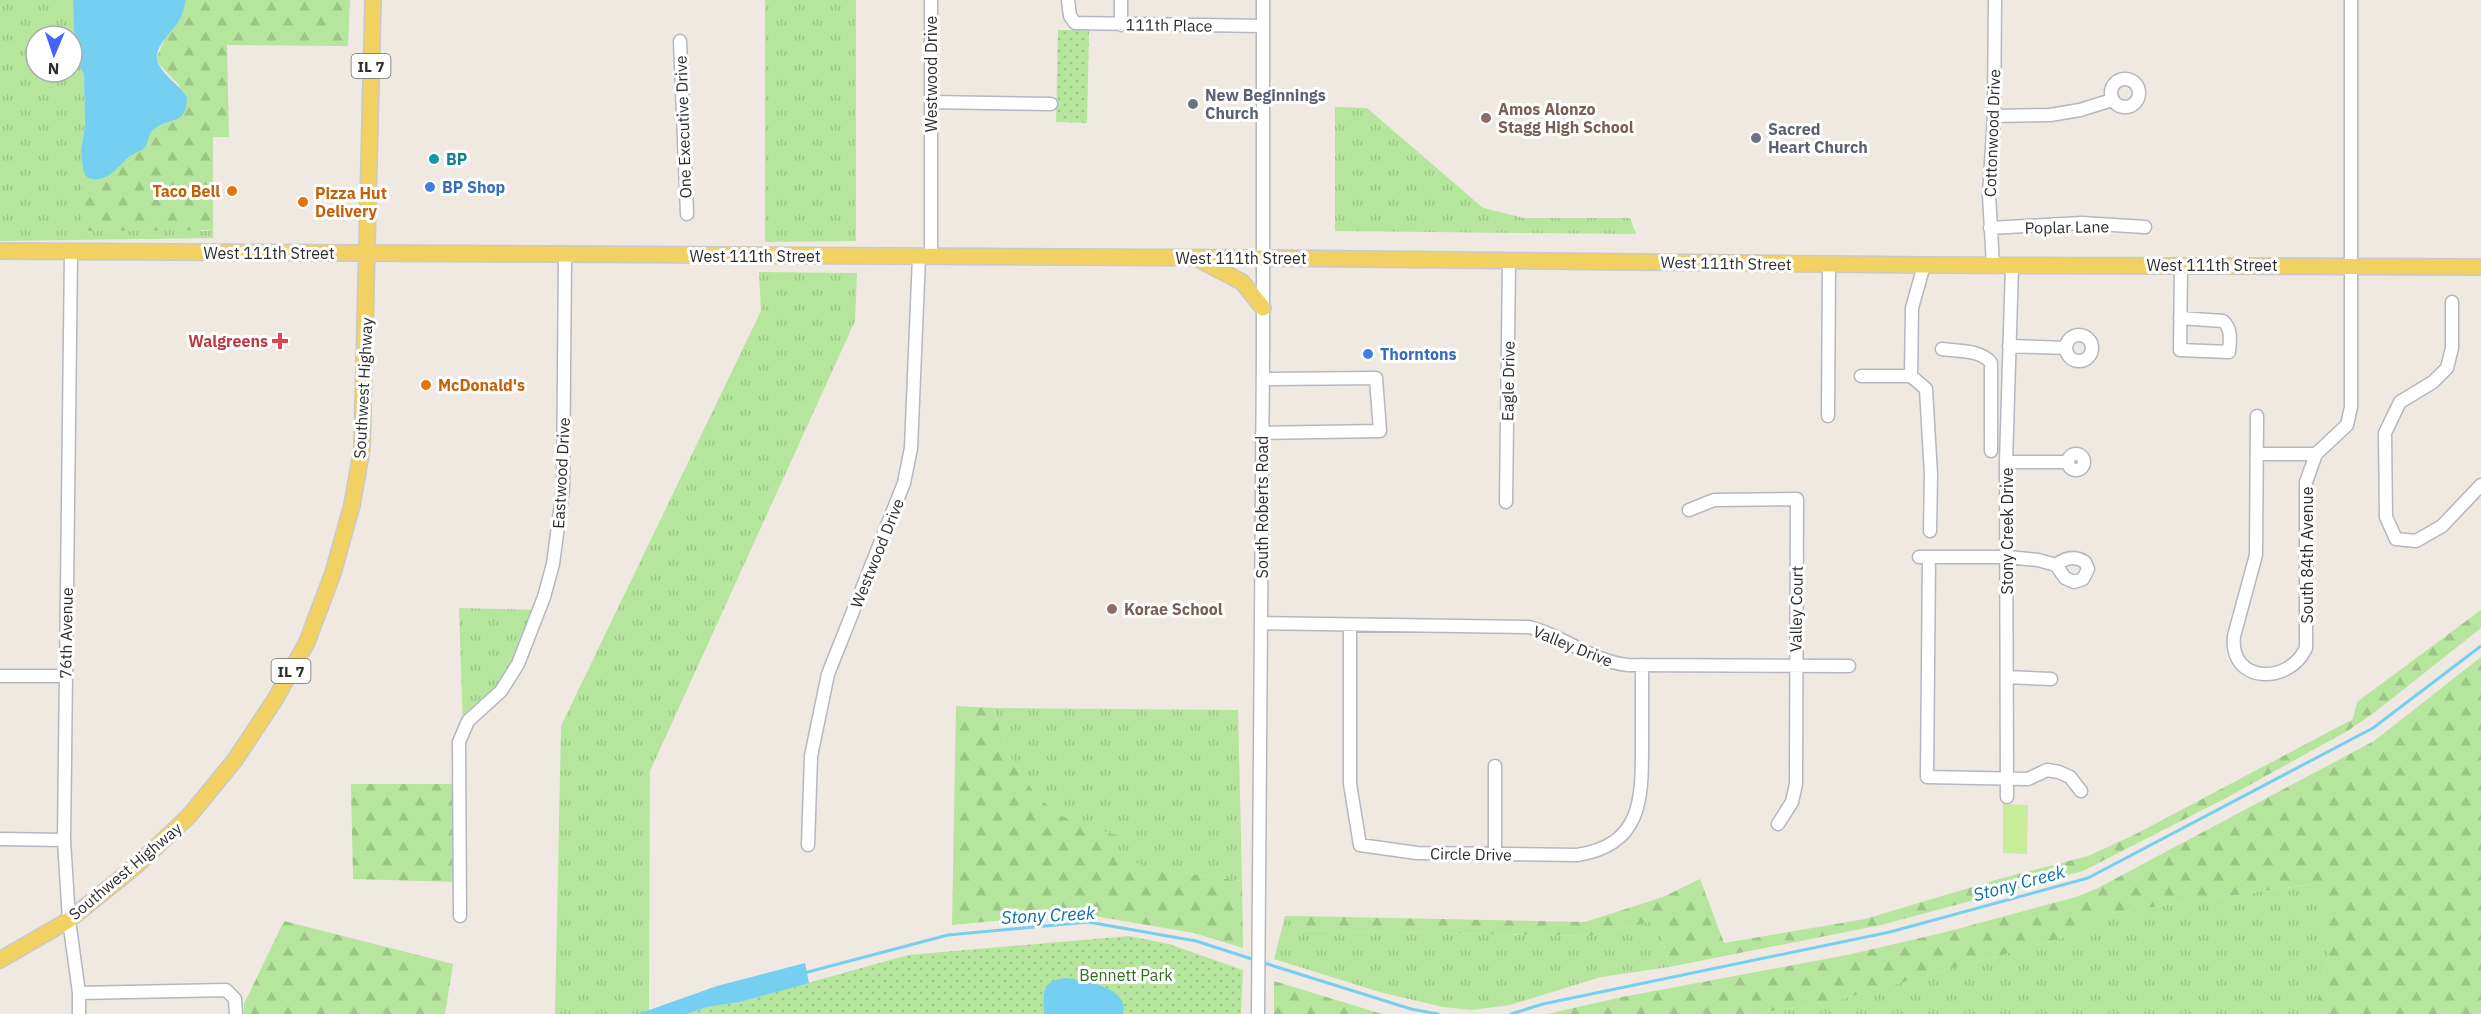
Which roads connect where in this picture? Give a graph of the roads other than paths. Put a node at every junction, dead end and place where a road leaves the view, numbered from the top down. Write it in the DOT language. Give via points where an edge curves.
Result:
graph roads {
  1 [pos="373,0"];
  2 [pos="931,0"];
  3 [pos="1068,0"];
  4 [pos="1121,0"];
  5 [pos="1263,0"];
  6 [pos="1995,0"];
  7 [pos="2351,0"];
  8 [pos="1121,25"];
  9 [pos="1262,26"];
  10 [pos="680,41"];
  11 [pos="2112,100"];
  12 [pos="931,102"];
  13 [pos="1051,104"];
  14 [pos="1994,116"];
  15 [pos="687,214"];
  16 [pos="2145,227"];
  17 [pos="1990,228"];
  18 [pos="0,251"];
  19 [pos="71,252"];
  20 [pos="368,253"];
  21 [pos="565,255"];
  22 [pos="925,257"];
  23 [pos="1195,258"];
  24 [pos="1263,258"];
  25 [pos="1509,260"];
  26 [pos="1828,264"];
  27 [pos="1924,265"];
  28 [pos="2181,265"];
  29 [pos="2350,265"];
  30 [pos="1993,266"];
  31 [pos="2013,266"];
  32 [pos="2481,267"];
  33 [pos="2452,302"];
  34 [pos="1263,308"];
  35 [pos="2180,318"];
  36 [pos="2009,346"];
  37 [pos="2066,348"];
  38 [pos="1942,349"];
  39 [pos="1861,376"];
  40 [pos="1911,376"];
  41 [pos="1263,379"];
  42 [pos="1991,405"];
  43 [pos="2007,406"];
  44 [pos="1828,416"];
  45 [pos="2257,416"];
  46 [pos="1262,432"];
  47 [pos="1991,451"];
  48 [pos="2258,454"];
  49 [pos="2316,454"];
  50 [pos="2006,462"];
  51 [pos="2068,462"];
  52 [pos="2481,485"];
  53 [pos="1506,502"];
  54 [pos="1689,510"];
  55 [pos="1930,531"];
  56 [pos="2008,557"];
  57 [pos="2056,566"];
  58 [pos="1261,623"];
  59 [pos="1350,625"];
  60 [pos="1642,665"];
  61 [pos="1796,666"];
  62 [pos="1849,666"];
  63 [pos="0,676"];
  64 [pos="65,676"];
  65 [pos="2007,677"];
  66 [pos="2051,679"];
  67 [pos="1495,766"];
  68 [pos="2007,777"];
  69 [pos="2081,791"];
  70 [pos="2007,797"];
  71 [pos="1778,824"];
  72 [pos="0,839"];
  73 [pos="64,840"];
  74 [pos="808,845"];
  75 [pos="1495,854"];
  76 [pos="460,916"];
  77 [pos="69,920"];
  78 [pos="0,960"];
  79 [pos="79,993"];
  80 [pos="79,1014"];
  81 [pos="236,1014"];
  82 [pos="1258,1014"];
  1 -- 20 [label="main road, Southwest Highway / IL 7"];
  2 -- 12 [label="street, Westwood Drive"];
  3 -- 8 [label="street, 111th Place" via="1075,23"];
  4 -- 8 [label="street"];
  5 -- 9 [label="street, South Roberts Road"];
  6 -- 14 [label="street, Cottonwood Drive"];
  7 -- 29 [label="street, South 84th Avenue"];
  8 -- 9 [label="street, 111th Place"];
  9 -- 24 [label="street, South Roberts Road"];
  10 -- 15 [label="street, One Executive Drive"];
  11 -- 14 [label="street" via="2050,115"];
  12 -- 13 [label="street"];
  12 -- 22 [label="street, Westwood Drive"];
  14 -- 17 [label="street, Cottonwood Drive"];
  16 -- 17 [label="street, Poplar Lane" via="2082,223"];
  17 -- 30 [label="street, Cottonwood Drive"];
  18 -- 19 [label="main road, West 111th Street"];
  19 -- 20 [label="main road, West 111th Street"];
  19 -- 64 [label="street, 76th Avenue"];
  20 -- 21 [label="main road, West 111th Street"];
  20 -- 77 [label="main road, Southwest Highway / IL 7" via="362,448 352,506 333,573 307,642 235,760 189,816 136,866"];
  21 -- 22 [label="main road, West 111th Street"];
  21 -- 76 [label="street, Eastwood Drive" via="563,488 558,538 544,597 518,664 501,691 468,722 459,742"];
  22 -- 23 [label="main road, West 111th Street"];
  22 -- 74 [label="street, Westwood Drive" via="911,448 904,483 828,674 811,756"];
  23 -- 24 [label="main road, West 111th Street"];
  23 -- 34 [label="main road" via="1242,282"];
  24 -- 25 [label="main road, West 111th Street"];
  24 -- 34 [label="street, South Roberts Road"];
  25 -- 26 [label="main road, West 111th Street"];
  25 -- 53 [label="street, Eagle Drive"];
  26 -- 27 [label="main road, West 111th Street"];
  26 -- 44 [label="street"];
  27 -- 30 [label="main road, West 111th Street"];
  27 -- 40 [label="street" via="1912,308"];
  28 -- 29 [label="main road, West 111th Street"];
  28 -- 31 [label="main road, West 111th Street"];
  28 -- 35 [label="street"];
  29 -- 32 [label="main road, West 111th Street"];
  29 -- 49 [label="street, South 84th Avenue" via="2351,407 2347,425"];
  30 -- 31 [label="main road, West 111th Street"];
  31 -- 36 [label="street, Stony Creek Drive"];
  33 -- 52 [label="street" via="2452,348 2447,368 2433,382 2400,402 2385,433 2386,517 2396,540 2416,541 2442,526"];
  34 -- 41 [label="street, South Roberts Road"];
  35 -- 35 [label="street" via="2180,350 2229,352 2230,334 2223,321"];
  36 -- 37 [label="street"];
  36 -- 43 [label="street, Stony Creek Drive"];
  38 -- 42 [label="street" via="1989,360"];
  39 -- 40 [label="street"];
  40 -- 55 [label="street" via="1926,389"];
  41 -- 46 [label="street, South Roberts Road"];
  41 -- 46 [label="street" via="1376,378 1380,431"];
  42 -- 43 [label="street"];
  42 -- 47 [label="street"];
  43 -- 50 [label="street, Stony Creek Drive"];
  45 -- 48 [label="street, South 84th Avenue"];
  46 -- 58 [label="street, South Roberts Road"];
  48 -- 49 [label="street"];
  48 -- 49 [label="street, South 84th Avenue" via="2256,555 2232,650 2240,664 2253,673 2270,675 2289,669 2301,659 2306,648 2306,482"];
  50 -- 51 [label="street"];
  50 -- 56 [label="street, Stony Creek Drive"];
  54 -- 61 [label="street, Valley Court" via="1714,500 1797,499"];
  56 -- 57 [label="street"];
  56 -- 65 [label="street, Stony Creek Drive"];
  56 -- 68 [label="street" via="1924,557 1927,777"];
  58 -- 59 [label="street, Valley Drive"];
  58 -- 82 [label="street, South Roberts Road"];
  59 -- 60 [label="street, Valley Drive" via="1529,627 1553,634 1599,659"];
  59 -- 75 [label="street, Circle Drive" via="1350,784 1360,844 1417,853"];
  60 -- 61 [label="street, Valley Drive"];
  60 -- 75 [label="street, Circle Drive" via="1641,797 1626,831 1609,845 1586,854"];
  61 -- 62 [label="street, Valley Drive"];
  61 -- 71 [label="street, Valley Court" via="1796,784 1792,802"];
  63 -- 64 [label="street"];
  64 -- 73 [label="street, 76th Avenue"];
  65 -- 66 [label="street"];
  65 -- 68 [label="street, Stony Creek Drive"];
  67 -- 75 [label="street"];
  68 -- 69 [label="street" via="2028,779 2047,770 2059,772 2070,777"];
  68 -- 70 [label="street, Stony Creek Drive"];
  72 -- 73 [label="street"];
  73 -- 77 [label="street, 76th Avenue"];
  77 -- 78 [label="main road, Southwest Highway / IL 7"];
  77 -- 79 [label="street, 76th Avenue"];
  79 -- 80 [label="street, 76th Avenue"];
  79 -- 81 [label="street" via="226,990 235,999"];
}
